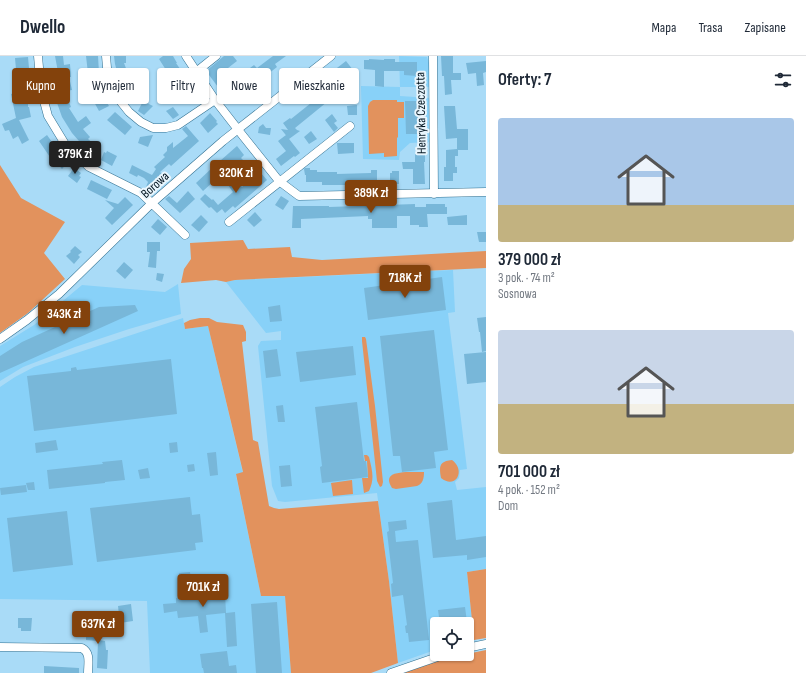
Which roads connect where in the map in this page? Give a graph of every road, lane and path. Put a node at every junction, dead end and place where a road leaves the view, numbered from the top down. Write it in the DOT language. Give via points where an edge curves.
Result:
graph roads {
  1 [pos="38,56"];
  2 [pos="106,56"];
  3 [pos="186,56"];
  4 [pos="216,56"];
  5 [pos="331,56"];
  6 [pos="433,56"];
  7 [pos="194,68"];
  8 [pos="201,68"];
  9 [pos="209,91"];
  10 [pos="215,100"];
  11 [pos="350,126"];
  12 [pos="237,129"];
  13 [pos="279,181"];
  14 [pos="486,192"];
  15 [pos="434,194"];
  16 [pos="152,203"];
  17 [pos="230,222"];
  18 [pos="184,234"];
  19 [pos="0,339"];
  20 [pos="486,644"];
  21 [pos="0,647"];
  22 [pos="474,647"];
  23 [pos="430,660"];
  24 [pos="88,673"];
  25 [pos="391,673"];
  1 -- 16 [label="street" via="41,90 48,116 65,144 89,167 142,193"];
  2 -- 10 [label="street" via="108,79 117,97 140,122 153,128 178,125"];
  3 -- 7 [label="street"];
  4 -- 8 [label="street"];
  5 -- 12 [label="street, Borowa"];
  6 -- 15 [label="street, Henryka Czeczotta"];
  9 -- 10 [label="street"];
  10 -- 12 [label="street"];
  11 -- 13 [label="street"];
  12 -- 13 [label="street"];
  12 -- 16 [label="street, Borowa"];
  13 -- 15 [label="street" via="299,196"];
  13 -- 17 [label="street"];
  14 -- 15 [label="street"];
  16 -- 18 [label="street"];
  16 -- 19 [label="street, Borowa" via="59,294"];
  20 -- 22 [label="street"];
  21 -- 24 [label="street" via="82,648 88,654"];
  23 -- 25 [label="street"];
}
